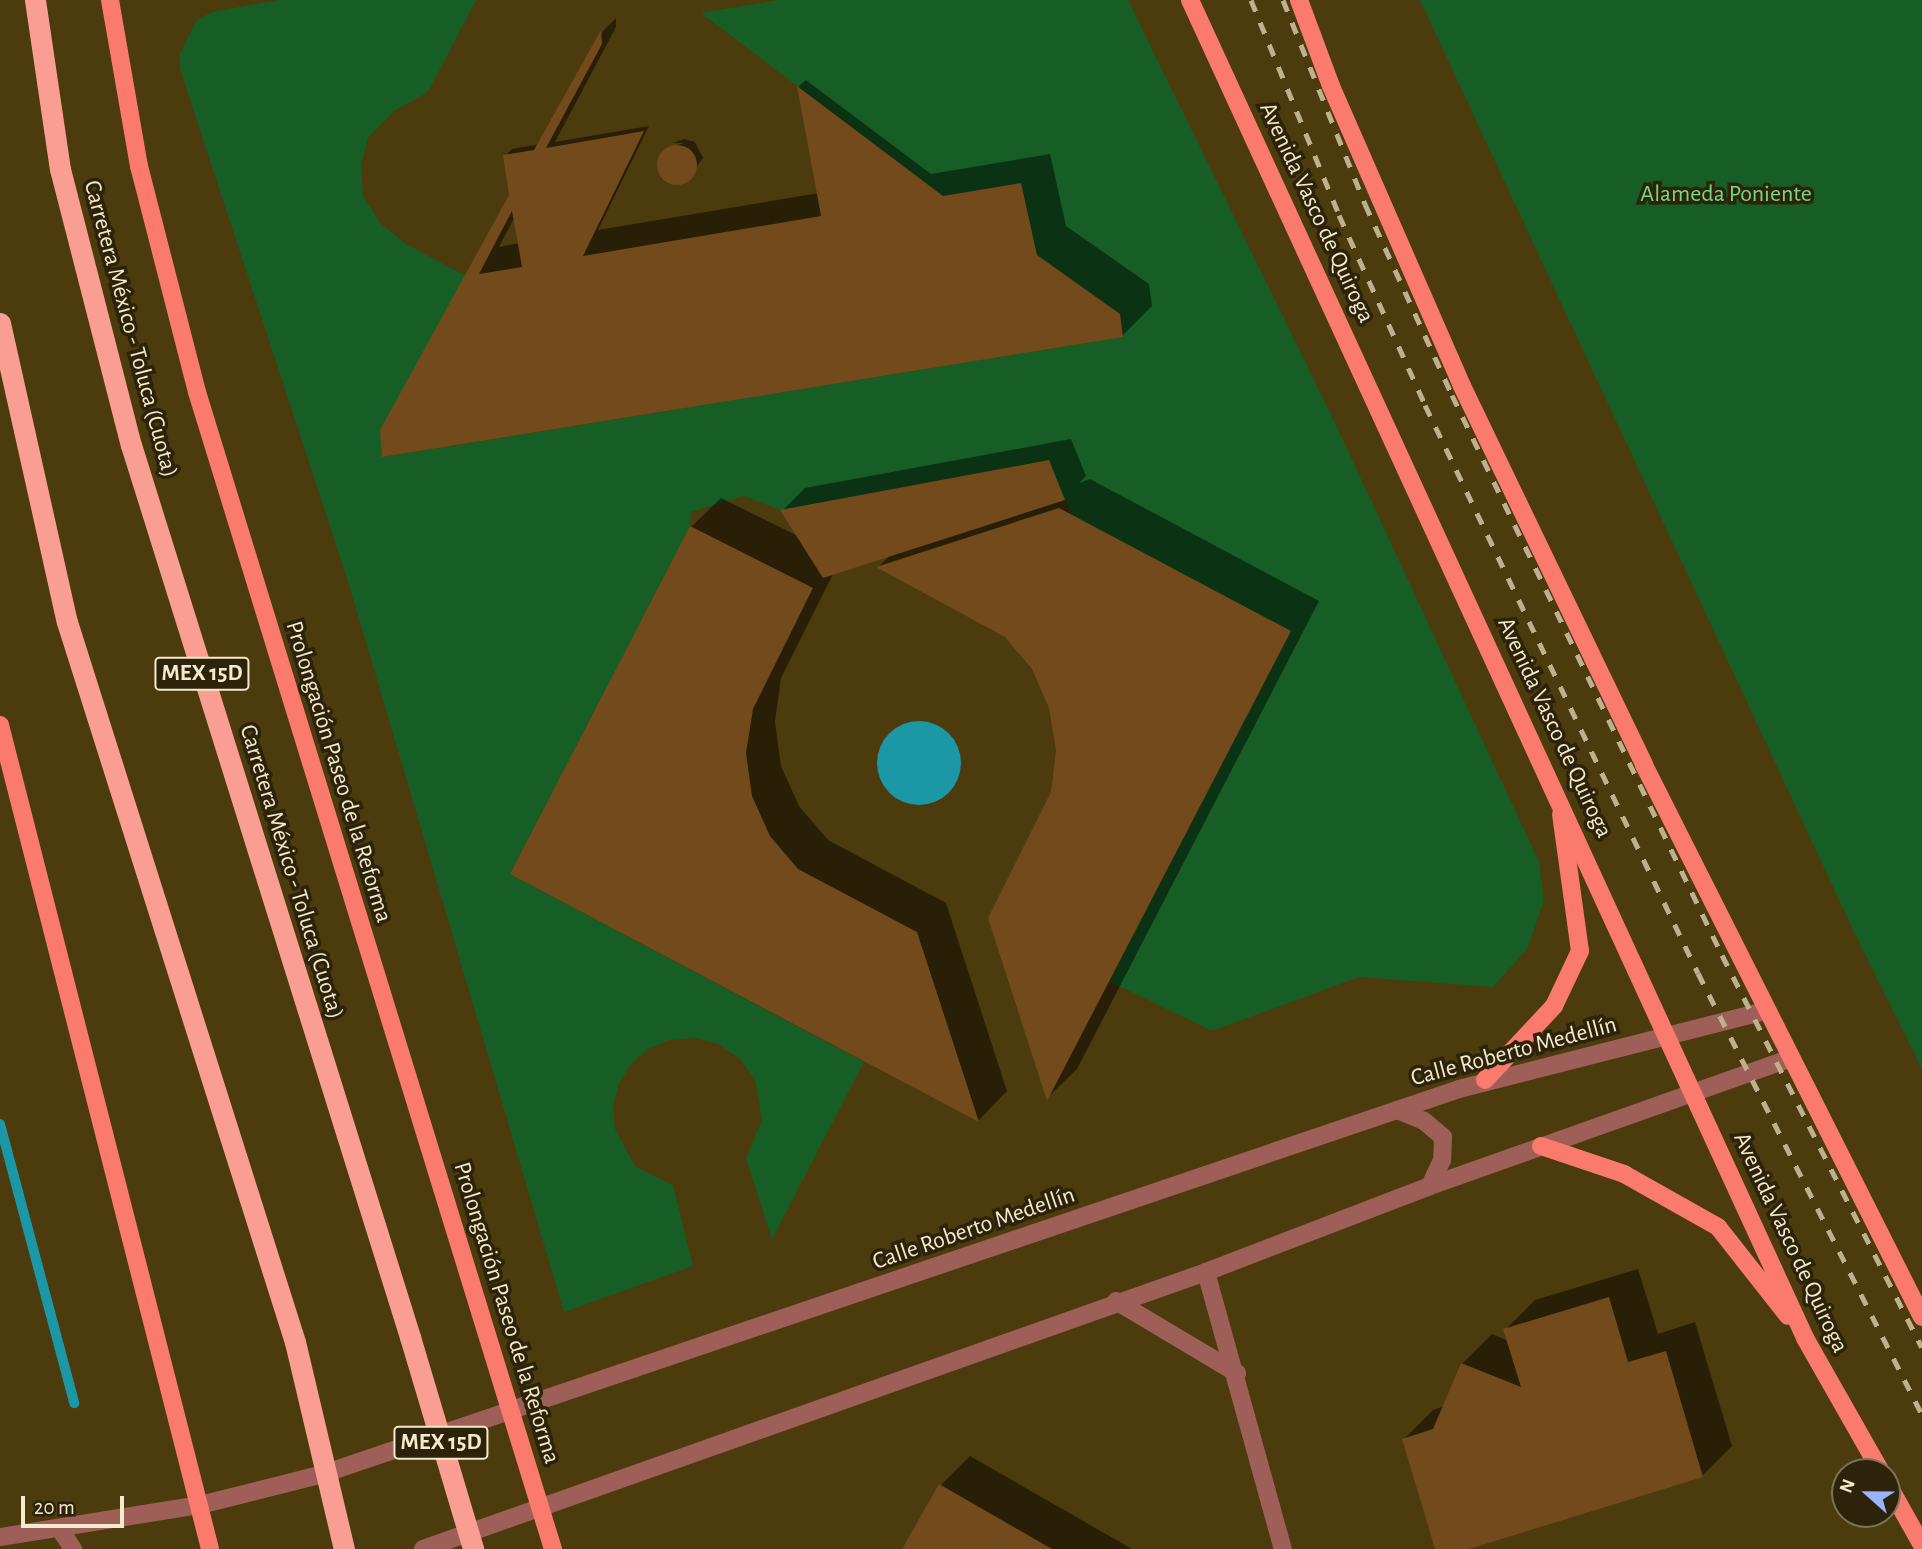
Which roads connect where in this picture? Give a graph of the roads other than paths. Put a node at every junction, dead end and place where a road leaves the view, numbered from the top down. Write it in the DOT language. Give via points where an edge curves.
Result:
graph roads {
  1 [pos="35,0"];
  2 [pos="110,0"];
  3 [pos="1190,0"];
  4 [pos="1299,0"];
  5 [pos="0,323"];
  6 [pos="0,725"];
  7 [pos="1558,793"];
  8 [pos="1766,1012"];
  9 [pos="1668,1037"];
  10 [pos="1791,1058"];
  11 [pos="1485,1080"];
  12 [pos="1692,1090"];
  13 [pos="1397,1110"];
  14 [pos="1541,1146"];
  15 [pos="1430,1186"];
  16 [pos="1206,1272"];
  17 [pos="1116,1301"];
  18 [pos="1922,1317"];
  19 [pos="1805,1338"];
  20 [pos="1237,1373"];
  21 [pos="511,1414"];
  22 [pos="1873,1458"];
  23 [pos="540,1504"];
  24 [pos="200,1505"];
  25 [pos="1901,1508"];
  26 [pos="61,1529"];
  27 [pos="0,1537"];
  28 [pos="1922,1545"];
  29 [pos="73,1549"];
  30 [pos="210,1549"];
  31 [pos="344,1549"];
  32 [pos="423,1549"];
  33 [pos="473,1549"];
  34 [pos="553,1549"];
  35 [pos="1283,1549"];
  1 -- 33 [label="highway, Carretera México - Toluca (Cuota) / MEX 15D, bridge" via="60,169 131,444"];
  2 -- 21 [label="main road, Prolongación Paseo de la Reforma" via="139,166 197,392"];
  3 -- 7 [label="main road, Avenida Vasco de Quiroga"];
  4 -- 8 [label="main road" via="1331,86 1462,386"];
  5 -- 31 [label="highway, bridge" via="67,622 295,1342"];
  6 -- 24 [label="main road"];
  7 -- 9 [label="main road, Avenida Vasco de Quiroga"];
  7 -- 11 [label="main road" via="1580,951 1554,1006"];
  8 -- 9 [label="street, Calle Roberto Medellín"];
  8 -- 10 [label="main road"];
  9 -- 11 [label="street, Calle Roberto Medellín"];
  9 -- 12 [label="main road, Avenida Vasco de Quiroga"];
  10 -- 12 [label="street"];
  10 -- 18 [label="main road"];
  11 -- 13 [label="street, Calle Roberto Medellín"];
  12 -- 14 [label="street"];
  12 -- 19 [label="main road, Avenida Vasco de Quiroga"];
  13 -- 15 [label="street" via="1424,1121 1443,1137 1442,1160"];
  13 -- 21 [label="street, Calle Roberto Medellín"];
  14 -- 15 [label="street"];
  14 -- 19 [label="main road" via="1624,1174 1718,1227"];
  15 -- 16 [label="street"];
  16 -- 17 [label="street"];
  16 -- 20 [label="street"];
  17 -- 20 [label="street"];
  17 -- 23 [label="street"];
  19 -- 22 [label="main road, Avenida Vasco de Quiroga"];
  20 -- 35 [label="street"];
  21 -- 23 [label="main road, Prolongación Paseo de la Reforma"];
  21 -- 24 [label="street, Calle Roberto Medellín" via="323,1474"];
  23 -- 32 [label="street"];
  23 -- 34 [label="main road, Prolongación Paseo de la Reforma"];
  24 -- 26 [label="street, Calle Roberto Medellín"];
  24 -- 30 [label="main road"];
  25 -- 28 [label="main road"];
  26 -- 27 [label="street, Calle Roberto Medellín"];
  26 -- 29 [label="street"];
}
